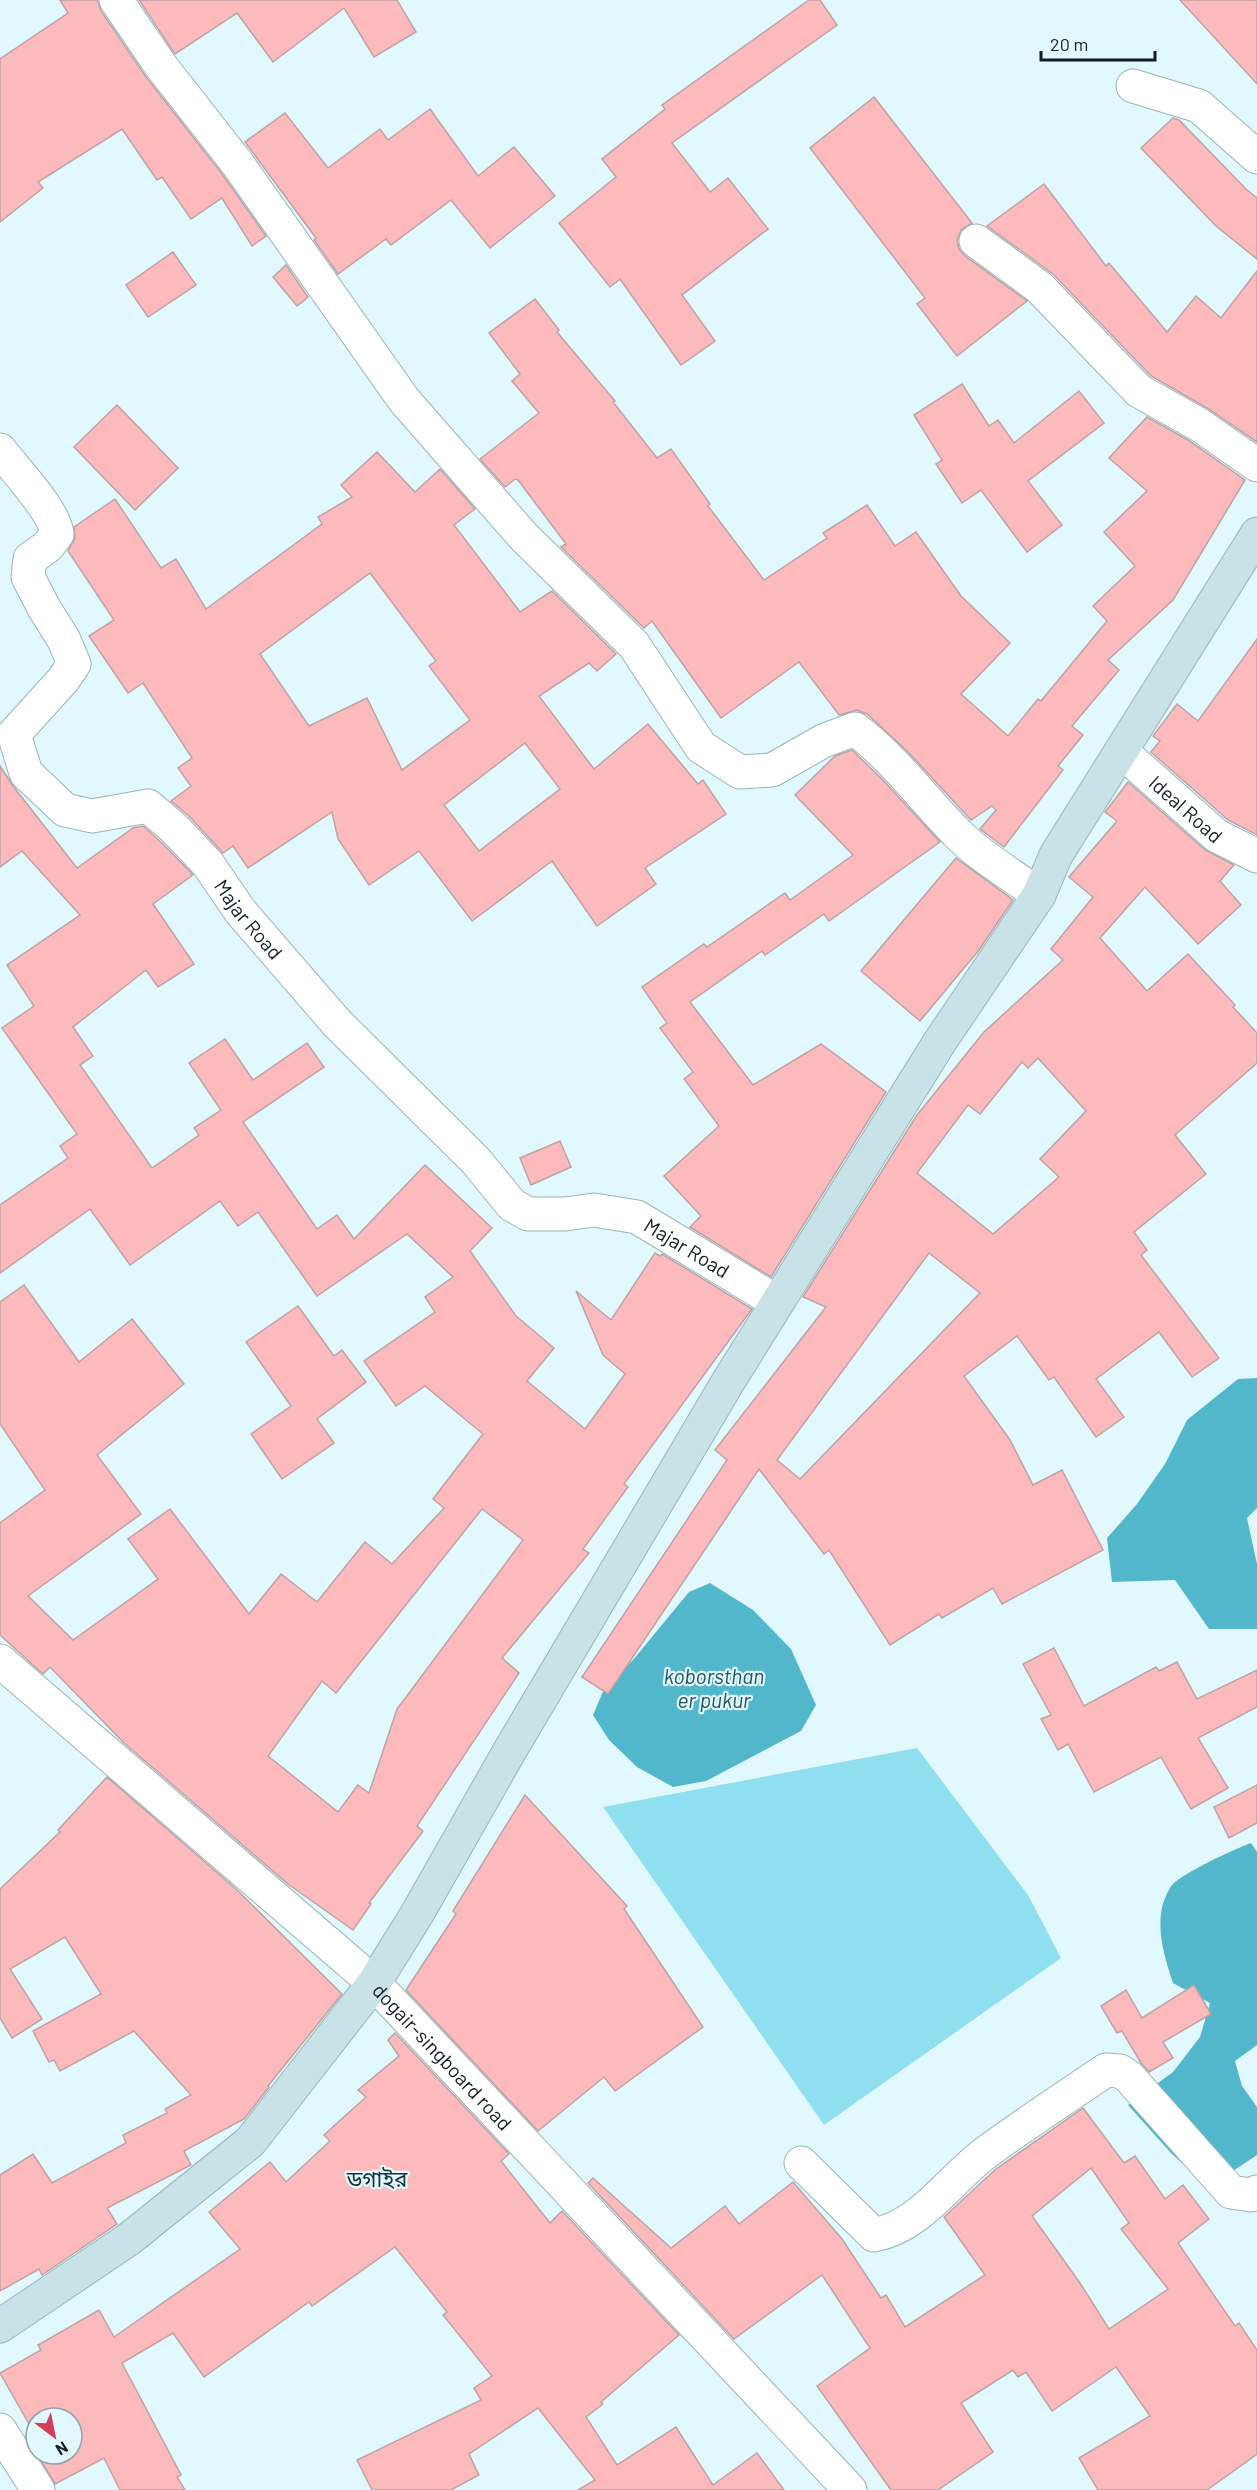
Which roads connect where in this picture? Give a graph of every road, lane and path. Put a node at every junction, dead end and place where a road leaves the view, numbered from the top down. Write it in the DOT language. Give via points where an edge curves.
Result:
graph roads {
  1 [pos="116,0"];
  2 [pos="1133,86"];
  3 [pos="1257,157"];
  4 [pos="976,241"];
  5 [pos="0,450"];
  6 [pos="1257,465"];
  7 [pos="1257,534"];
  8 [pos="1121,751"];
  9 [pos="1257,856"];
  10 [pos="1040,895"];
  11 [pos="777,1302"];
  12 [pos="0,1661"];
  13 [pos="374,1983"];
  14 [pos="801,2163"];
  15 [pos="1257,2192"];
  16 [pos="0,2326"];
  17 [pos="0,2430"];
  18 [pos="38,2490"];
  19 [pos="850,2490"];
  1 -- 10 [label="street" via="404,400 524,537 634,645 701,747 740,772 772,770 823,741 855,729 910,780 959,836"];
  2 -- 3 [label="street" via="1199,106"];
  4 -- 6 [label="street" via="1039,287 1139,391"];
  5 -- 11 [label="street, Majar Road" via="57,525 57,534 48,546 30,559 28,577 74,664 14,734 26,773 65,810 92,816 148,806 175,829 336,1022 476,1161 512,1205 528,1214 594,1210 637,1217"];
  7 -- 8 [label="street"];
  8 -- 9 [label="street, Ideal Road" via="1217,836"];
  8 -- 10 [label="street" via="1056,855"];
  10 -- 11 [label="street" via="939,1043"];
  11 -- 13 [label="street"];
  12 -- 13 [label="street, dogair-singboard road"];
  13 -- 16 [label="street" via="250,2142 129,2239"];
  13 -- 19 [label="street, dogair-singboard road"];
  14 -- 15 [label="street" via="874,2235 889,2232 906,2223 983,2155 1106,2070 1120,2071 1129,2077 1231,2192"];
  17 -- 18 [label="street"];
}
